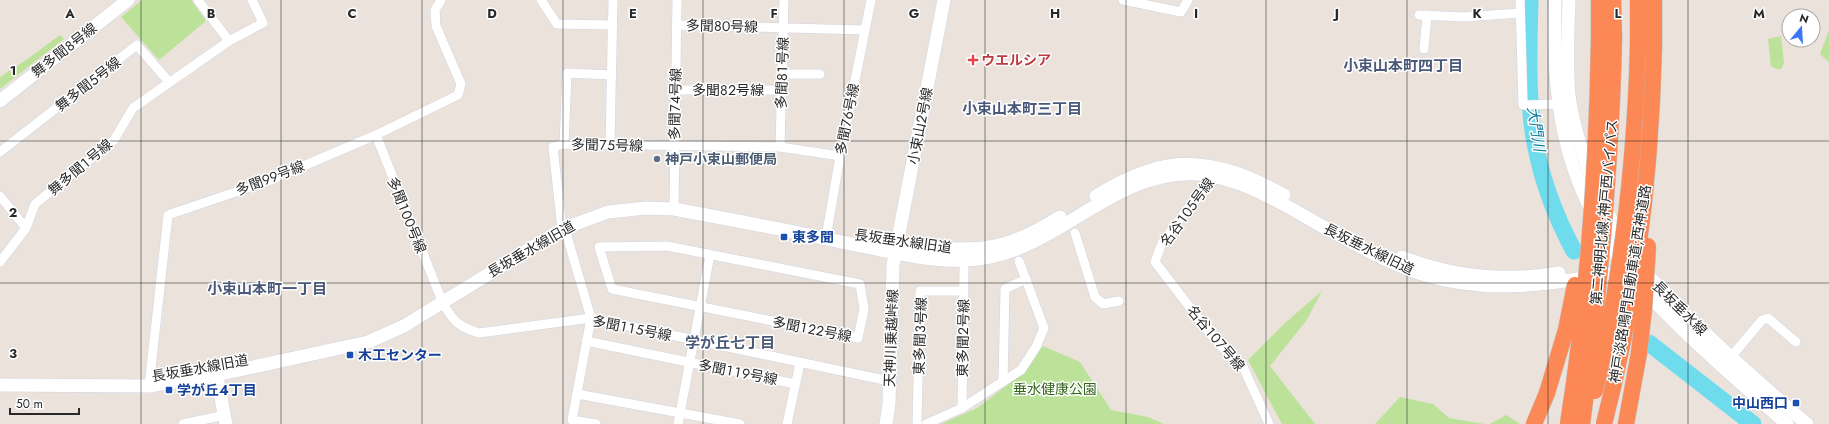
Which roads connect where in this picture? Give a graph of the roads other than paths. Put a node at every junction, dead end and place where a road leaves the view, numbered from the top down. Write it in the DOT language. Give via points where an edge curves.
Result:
graph roads {
  1 [pos="128,0"];
  2 [pos="198,0"];
  3 [pos="252,0"];
  4 [pos="441,0"];
  5 [pos="541,0"];
  6 [pos="613,0"];
  7 [pos="677,0"];
  8 [pos="784,0"];
  9 [pos="871,0"];
  10 [pos="944,0"];
  11 [pos="1123,0"];
  12 [pos="1188,0"];
  13 [pos="1520,0"];
  14 [pos="1555,0"];
  15 [pos="1569,0"];
  16 [pos="1599,0"];
  17 [pos="1614,0"];
  18 [pos="1638,0"];
  19 [pos="1654,0"];
  20 [pos="1136,1"];
  21 [pos="1520,13"];
  22 [pos="613,25"];
  23 [pos="676,25"];
  24 [pos="784,28"];
  25 [pos="864,30"];
  26 [pos="1606,39"];
  27 [pos="229,40"];
  28 [pos="1646,47"];
  29 [pos="1424,49"];
  30 [pos="782,74"];
  31 [pos="820,74"];
  32 [pos="612,75"];
  33 [pos="169,82"];
  34 [pos="675,90"];
  35 [pos="782,90"];
  36 [pos="0,101"];
  37 [pos="1558,104"];
  38 [pos="1644,106"];
  39 [pos="376,135"];
  40 [pos="564,144"];
  41 [pos="610,145"];
  42 [pos="674,146"];
  43 [pos="780,147"];
  44 [pos="0,152"];
  45 [pos="840,156"];
  46 [pos="1216,172"];
  47 [pos="0,196"];
  48 [pos="674,205"];
  49 [pos="25,227"];
  50 [pos="563,229"];
  51 [pos="1075,232"];
  52 [pos="827,234"];
  53 [pos="896,248"];
  54 [pos="710,254"];
  55 [pos="1019,261"];
  56 [pos="0,262"];
  57 [pos="1627,265"];
  58 [pos="964,268"];
  59 [pos="1167,278"];
  60 [pos="1026,279"];
  61 [pos="964,291"];
  62 [pos="442,297"];
  63 [pos="1119,301"];
  64 [pos="700,306"];
  65 [pos="591,318"];
  66 [pos="693,340"];
  67 [pos="586,341"];
  68 [pos="1796,342"];
  69 [pos="1731,357"];
  70 [pos="689,362"];
  71 [pos="800,363"];
  72 [pos="216,371"];
  73 [pos="0,377"];
  74 [pos="889,381"];
  75 [pos="1003,381"];
  76 [pos="150,382"];
  77 [pos="795,384"];
  78 [pos="0,385"];
  79 [pos="577,394"];
  80 [pos="962,408"];
  81 [pos="680,413"];
  82 [pos="226,420"];
  83 [pos="183,424"];
  84 [pos="596,424"];
  85 [pos="678,424"];
  86 [pos="740,424"];
  87 [pos="787,424"];
  88 [pos="886,424"];
  89 [pos="917,424"];
  90 [pos="926,424"];
  91 [pos="1269,424"];
  92 [pos="1534,424"];
  93 [pos="1570,424"];
  94 [pos="1582,424"];
  95 [pos="1587,424"];
  96 [pos="1604,424"];
  97 [pos="1608,424"];
  98 [pos="1626,424"];
  99 [pos="1787,424"];
  100 [pos="1807,424"];
  1 -- 36 [label="street, 舞多聞８号線"];
  2 -- 27 [label="street"];
  3 -- 27 [label="street, 舞多聞１号線" via="263,23"];
  4 -- 39 [label="street, 多聞９９号線" via="435,10 436,26 461,84 458,95"];
  5 -- 22 [label="street" via="557,24"];
  6 -- 22 [label="street"];
  7 -- 23 [label="street, 多聞７４号線"];
  8 -- 24 [label="street, 多聞８１号線"];
  9 -- 25 [label="street, 多聞７６号線"];
  10 -- 53 [label="street, 小束山２号線"];
  11 -- 20 [label="street"];
  12 -- 20 [label="street" via="1181,12"];
  13 -- 21 [label="street"];
  14 -- 37 [label="street, 長坂垂水線" via="1554,47"];
  15 -- 57 [label="street, 長坂垂水線" via="1569,95 1579,144 1596,191 1618,233"];
  16 -- 26 [label="highway, 第二神明北線;神戸西バイパス"];
  17 -- 26 [label="highway, 第二神明北線;神戸西バイパス"];
  18 -- 28 [label="highway, 神戸淡路鳴門自動車道;西神道路"];
  19 -- 28 [label="highway, 神戸淡路鳴門自動車道;西神道路"];
  21 -- 29 [label="street" via="1464,17 1423,15"];
  21 -- 37 [label="street" via="1523,105"];
  22 -- 32 [label="street"];
  23 -- 24 [label="street, 多聞８０号線"];
  23 -- 34 [label="street, 多聞７４号線"];
  24 -- 25 [label="street, 多聞８０号線"];
  24 -- 30 [label="street, 多聞８１号線"];
  25 -- 45 [label="street, 多聞７６号線"];
  26 -- 92 [label="highway, bridge" via="1584,226 1572,300 1547,393"];
  26 -- 93 [label="highway, 第二神明北線;神戸西バイパス, bridge"];
  26 -- 94 [label="highway, 第二神明北線;神戸西バイパス, bridge" via="1608,174 1592,351"];
  27 -- 33 [label="street, 舞多聞１号線"];
  28 -- 38 [label="highway, 神戸淡路鳴門自動車道;西神道路, bridge"];
  30 -- 31 [label="street"];
  30 -- 35 [label="street, 多聞８１号線"];
  32 -- 40 [label="street" via="567,73"];
  32 -- 41 [label="street"];
  33 -- 44 [label="street, 舞多聞５号線" via="137,45"];
  33 -- 49 [label="street, 舞多聞１号線" via="133,108 114,140 36,204"];
  34 -- 35 [label="street, 多聞８２号線"];
  34 -- 42 [label="street, 多聞７４号線"];
  35 -- 43 [label="street, 多聞８１号線"];
  37 -- 57 [label="street, 長坂垂水線" via="1566,148 1584,196 1606,240"];
  38 -- 93 [label="highway, bridge" via="1604,319 1585,387"];
  38 -- 95 [label="highway, 神戸淡路鳴門自動車道;西神道路, bridge" via="1616,291 1605,351"];
  38 -- 96 [label="highway, 神戸淡路鳴門自動車道;西神道路, bridge" via="1648,174 1641,231 1620,354"];
  38 -- 98 [label="highway, bridge" via="1649,208 1644,309"];
  39 -- 62 [label="street, 多聞１００号線"];
  39 -- 76 [label="street, 多聞９９号線" via="268,180 168,215"];
  40 -- 41 [label="street, 多聞７５号線"];
  40 -- 50 [label="street, 多聞７５号線" via="552,147"];
  41 -- 42 [label="street, 多聞７５号線"];
  42 -- 43 [label="street, 多聞７５号線"];
  42 -- 48 [label="street, 多聞７４号線"];
  43 -- 45 [label="street, 多聞７５号線"];
  45 -- 52 [label="street, 多聞７６号線"];
  46 -- 53 [label="street, 長坂垂水線旧道" via="1172,174 1145,181 1114,195 1031,244 988,258 923,258"];
  46 -- 57 [label="street, 長坂垂水線旧道" via="1388,261 1421,274 1446,280 1492,286 1528,286"];
  46 -- 59 [label="street, 名谷１０５号線" via="1162,243 1155,262"];
  47 -- 49 [label="street"];
  48 -- 50 [label="street, 長坂垂水線旧道" via="608,212"];
  48 -- 52 [label="street, 長坂垂水線旧道"];
  49 -- 56 [label="street, 舞多聞１号線"];
  50 -- 62 [label="street, 長坂垂水線旧道"];
  50 -- 65 [label="street"];
  51 -- 63 [label="street" via="1095,297 1103,304"];
  52 -- 53 [label="street, 長坂垂水線旧道"];
  53 -- 74 [label="street, 天神川乗越峠線" via="893,265"];
  54 -- 64 [label="street"];
  54 -- 64 [label="street, 多聞１２２号線" via="667,246 599,247 612,289"];
  54 -- 64 [label="street, 多聞１２２号線" via="860,284 863,317 858,338"];
  55 -- 60 [label="street"];
  57 -- 69 [label="street, 長坂垂水線" via="1675,304"];
  57 -- 93 [label="highway" via="1594,371"];
  57 -- 97 [label="highway"];
  57 -- 99 [label="street, 長坂垂水線" via="1663,312"];
  58 -- 61 [label="street, 東多聞２号線"];
  59 -- 91 [label="street, 名谷１０７号線" via="1215,340 1244,369"];
  60 -- 75 [label="street" via="1004,289"];
  60 -- 75 [label="street" via="1044,328 1036,347 1020,370"];
  61 -- 80 [label="street, 東多聞２号線"];
  61 -- 89 [label="street, 東多聞３号線" via="920,291"];
  62 -- 65 [label="street, 多聞１１５号線" via="451,317 460,326 479,333"];
  62 -- 72 [label="street, 長坂垂水線旧道" via="404,326 368,342"];
  64 -- 66 [label="street"];
  65 -- 66 [label="street, 多聞１１５号線"];
  65 -- 67 [label="street"];
  66 -- 70 [label="street"];
  66 -- 71 [label="street, 多聞１１５号線"];
  67 -- 70 [label="street, 多聞１１９号線"];
  67 -- 79 [label="street"];
  68 -- 69 [label="street" via="1768,318 1762,320"];
  69 -- 100 [label="street, 長坂垂水線"];
  70 -- 77 [label="street, 多聞１１９号線"];
  70 -- 81 [label="street"];
  71 -- 74 [label="street, 多聞１１５号線"];
  71 -- 77 [label="street"];
  72 -- 76 [label="street, 長坂垂水線旧道"];
  72 -- 82 [label="street"];
  73 -- 76 [label="street, 長坂垂水線旧道"];
  74 -- 88 [label="street, 天神川乗越峠線"];
  75 -- 80 [label="street"];
  76 -- 78 [label="street, 長坂垂水線旧道"];
  77 -- 87 [label="street"];
  79 -- 81 [label="street"];
  79 -- 84 [label="street" via="572,420"];
  80 -- 90 [label="street"];
  81 -- 85 [label="street"];
  81 -- 86 [label="street"];
  82 -- 83 [label="street"];
}
